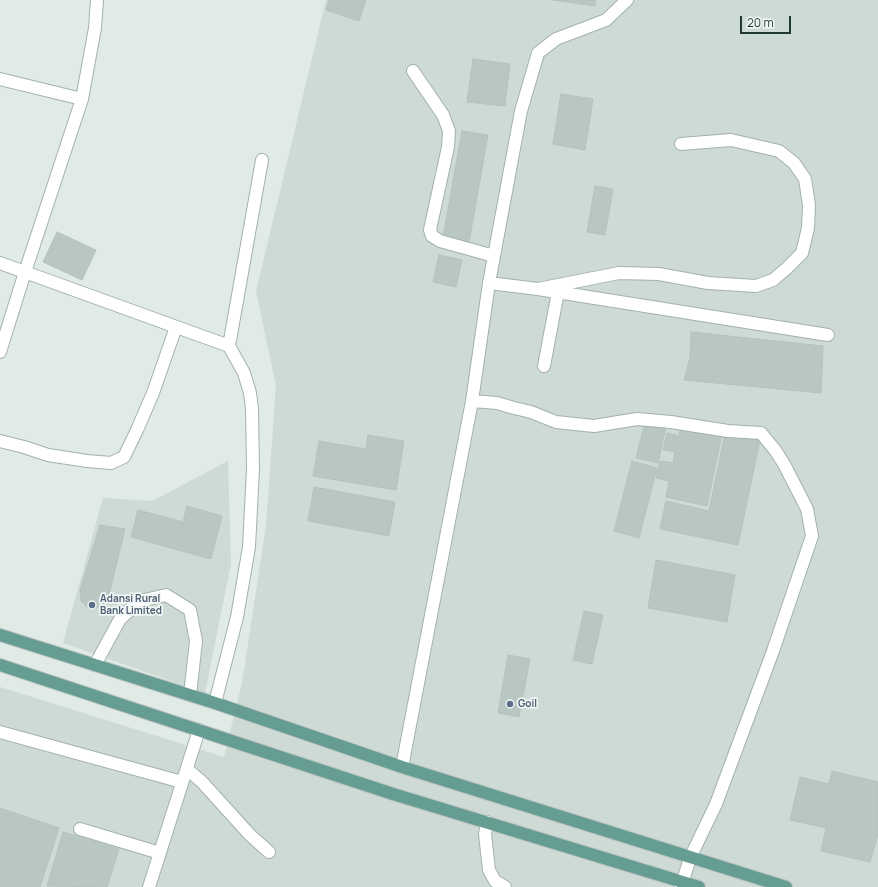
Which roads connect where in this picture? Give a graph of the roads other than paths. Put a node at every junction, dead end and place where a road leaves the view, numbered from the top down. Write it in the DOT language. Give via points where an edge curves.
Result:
graph roads {
  1 [pos="97,0"];
  2 [pos="627,0"];
  3 [pos="413,71"];
  4 [pos="0,79"];
  5 [pos="82,99"];
  6 [pos="681,144"];
  7 [pos="262,160"];
  8 [pos="494,256"];
  9 [pos="0,263"];
  10 [pos="24,272"];
  11 [pos="489,283"];
  12 [pos="538,289"];
  13 [pos="558,292"];
  14 [pos="176,327"];
  15 [pos="828,335"];
  16 [pos="229,346"];
  17 [pos="0,352"];
  18 [pos="544,366"];
  19 [pos="472,401"];
  20 [pos="0,441"];
  21 [pos="0,635"];
  22 [pos="0,665"];
  23 [pos="95,665"];
  24 [pos="190,695"];
  25 [pos="215,703"];
  26 [pos="199,730"];
  27 [pos="0,732"];
  28 [pos="402,767"];
  29 [pos="187,769"];
  30 [pos="182,782"];
  31 [pos="487,822"];
  32 [pos="80,829"];
  33 [pos="269,852"];
  34 [pos="160,853"];
  35 [pos="690,858"];
  36 [pos="681,884"];
  37 [pos="149,887"];
  38 [pos="505,887"];
  39 [pos="699,887"];
  40 [pos="786,887"];
  1 -- 5 [label="street" via="95,28"];
  2 -- 8 [label="street" via="606,20 556,39 538,53 521,111"];
  3 -- 8 [label="street" via="443,114 449,130 448,147 430,230 432,236 440,241"];
  4 -- 5 [label="street"];
  5 -- 10 [label="street"];
  6 -- 12 [label="street" via="731,140 779,151 794,162 804,179 809,205 808,228 802,252 787,268 773,280 756,286 708,283 658,274 619,273"];
  7 -- 16 [label="street"];
  8 -- 11 [label="street"];
  9 -- 10 [label="street"];
  10 -- 14 [label="street"];
  10 -- 17 [label="street"];
  11 -- 12 [label="street"];
  11 -- 19 [label="street"];
  12 -- 13 [label="street"];
  13 -- 15 [label="street"];
  13 -- 18 [label="street"];
  14 -- 16 [label="street"];
  14 -- 20 [label="street" via="153,393 124,457 111,463 87,461 48,455"];
  16 -- 25 [label="street" via="244,373 250,393 253,469 249,547 237,617"];
  19 -- 28 [label="street"];
  19 -- 35 [label="street" via="531,412 556,422 594,426 637,419 762,433 781,459 807,509 812,536 727,776"];
  21 -- 23 [label="main road"];
  22 -- 26 [label="main road"];
  23 -- 24 [label="main road"];
  23 -- 24 [label="street" via="120,619 140,601 166,595 190,610 196,641"];
  24 -- 25 [label="main road"];
  25 -- 28 [label="main road"];
  26 -- 29 [label="street"];
  26 -- 31 [label="main road"];
  27 -- 30 [label="street"];
  28 -- 35 [label="main road"];
  29 -- 30 [label="street"];
  29 -- 33 [label="street"];
  30 -- 34 [label="street"];
  31 -- 36 [label="main road"];
  31 -- 38 [label="street" via="485,834 489,870 495,881"];
  32 -- 34 [label="street"];
  34 -- 37 [label="street"];
  35 -- 36 [label="street"];
  35 -- 40 [label="main road"];
  36 -- 39 [label="main road"];
}
